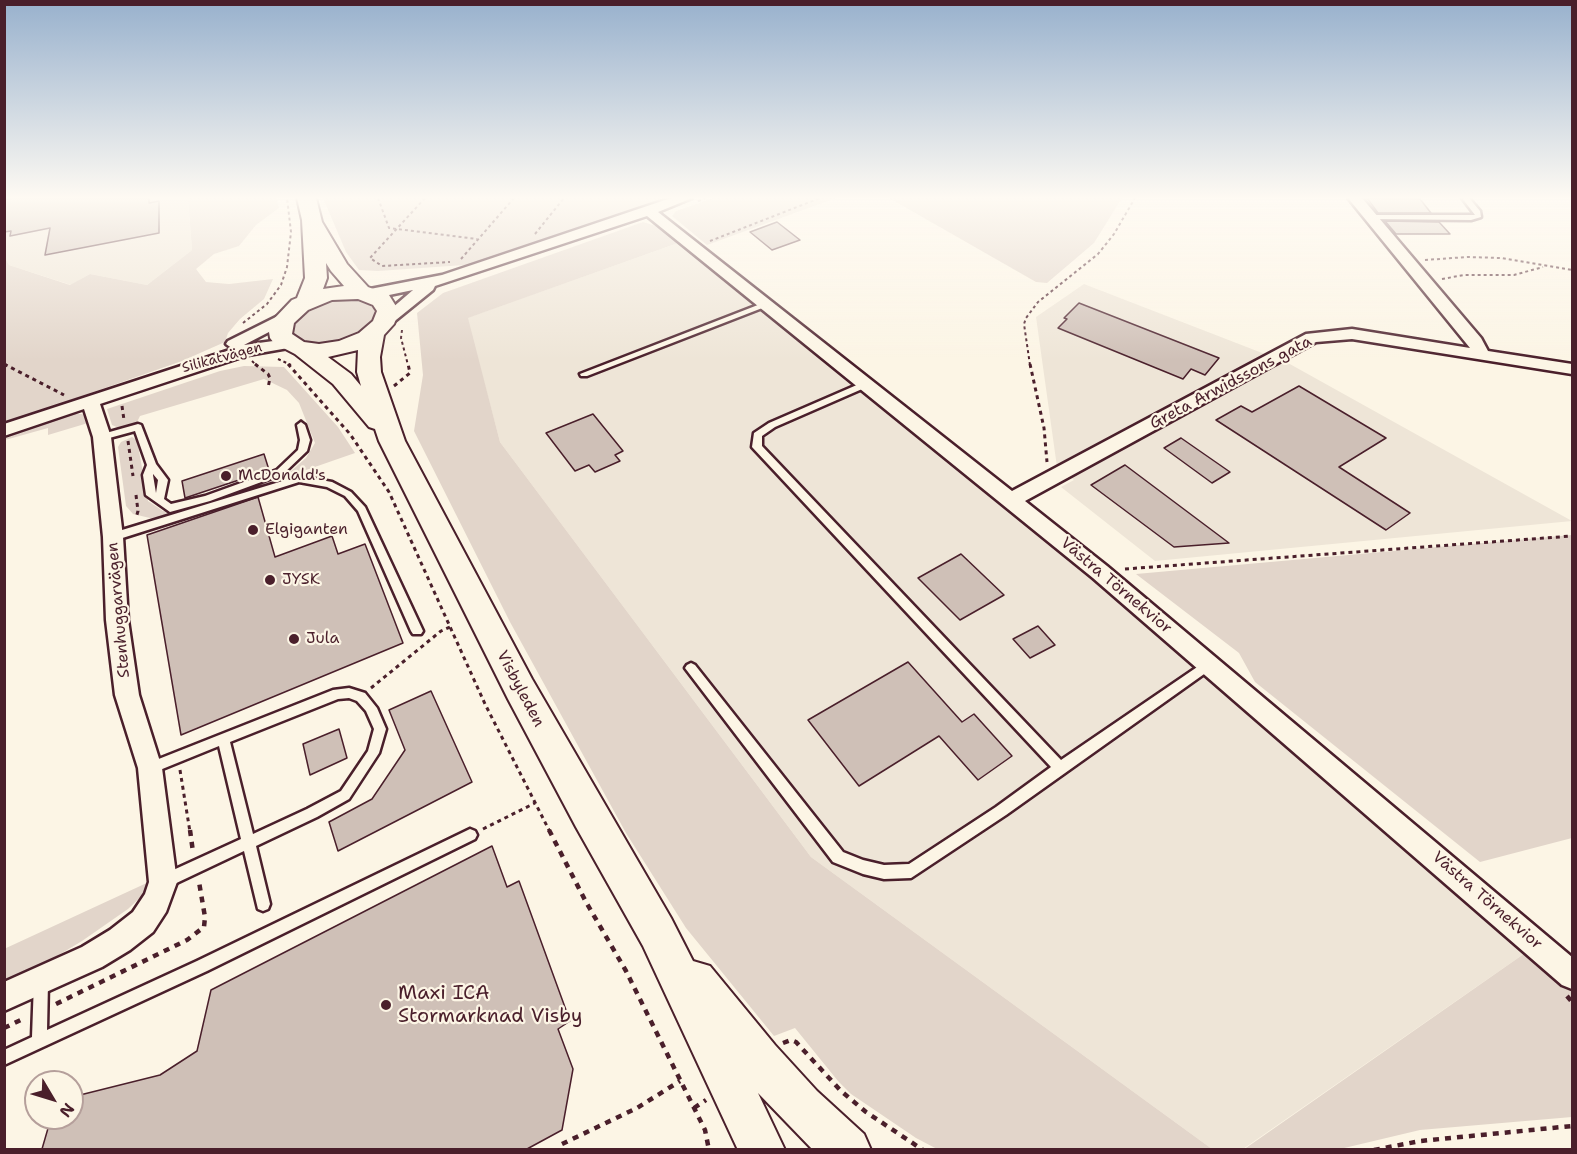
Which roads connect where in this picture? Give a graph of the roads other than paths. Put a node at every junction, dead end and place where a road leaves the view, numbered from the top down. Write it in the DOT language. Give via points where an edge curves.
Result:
graph roads {
  1 [pos="314,252"];
  2 [pos="330,252"];
  3 [pos="526,252"];
  4 [pos="699,252"];
  5 [pos="1399,252"];
  6 [pos="445,279"];
  7 [pos="365,293"];
  8 [pos="307,302"];
  9 [pos="766,305"];
  10 [pos="286,317"];
  11 [pos="388,325"];
  12 [pos="296,347"];
  13 [pos="1481,354"];
  14 [pos="1572,369"];
  15 [pos="173,372"];
  16 [pos="584,374"];
  17 [pos="866,384"];
  18 [pos="84,403"];
  19 [pos="301,425"];
  20 [pos="4,430"];
  21 [pos="102,437"];
  22 [pos="392,441"];
  23 [pos="152,465"];
  24 [pos="159,500"];
  25 [pos="1012,500"];
  26 [pos="122,534"];
  27 [pos="417,631"];
  28 [pos="1210,664"];
  29 [pos="691,668"];
  30 [pos="223,738"];
  31 [pos="150,768"];
  32 [pos="1060,768"];
  33 [pos="470,835"];
  34 [pos="248,843"];
  35 [pos="163,882"];
  36 [pos="263,904"];
  37 [pos="657,932"];
  38 [pos="1572,975"];
  39 [pos="41,980"];
  40 [pos="4,997"];
  41 [pos="39,1042"];
  42 [pos="4,1058"];
  43 [pos="762,1149"];
  44 [pos="848,1149"];
  1 -- 8 [label="main road" via="316,278"];
  2 -- 7 [label="main road" via="339,267"];
  3 -- 6 [label="street"];
  4 -- 9 [label="street, Västra Törnekvior"];
  5 -- 13 [label="street" via="1475,341"];
  6 -- 7 [label="street"];
  6 -- 11 [label="street" via="412,297"];
  7 -- 8 [label="main road" via="329,294"];
  7 -- 11 [label="main road" via="386,305"];
  8 -- 10 [label="main road"];
  9 -- 16 [label="lane"];
  9 -- 17 [label="street, Västra Törnekvior"];
  10 -- 12 [label="main road" via="280,332"];
  10 -- 15 [label="street, Silikatvägen"];
  11 -- 12 [label="main road" via="344,347 319,351"];
  11 -- 22 [label="main road, Visbyleden" via="368,357 369,372"];
  12 -- 15 [label="street, Silikatvägen" via="256,347"];
  12 -- 22 [label="main road, Visbyleden" via="342,379"];
  13 -- 14 [label="street, Greta Arwidssons gata"];
  13 -- 25 [label="street, Greta Arwidssons gata" via="1352,334 1312,338"];
  15 -- 18 [label="street"];
  17 -- 25 [label="street, Västra Törnekvior"];
  17 -- 32 [label="lane" via="772,425 757,435 757,447"];
  18 -- 20 [label="street"];
  18 -- 21 [label="street, Stenhuggarvägen"];
  19 -- 24 [label="lane" via="302,451 280,472 182,507 170,508"];
  21 -- 23 [label="lane" via="138,427"];
  21 -- 26 [label="street, Stenhuggarvägen"];
  22 -- 37 [label="main road, Visbyleden" via="520,689"];
  23 -- 24 [label="lane" via="163,480"];
  23 -- 24 [label="lane" via="148,486 151,495"];
  25 -- 28 [label="street, Västra Törnekvior"];
  26 -- 27 [label="lane" via="299,479 329,484 348,494 362,509"];
  26 -- 31 [label="street, Stenhuggarvägen" via="117,620 127,695"];
  28 -- 32 [label="lane"];
  28 -- 38 [label="street, Västra Törnekvior"];
  29 -- 32 [label="lane" via="838,857 863,867 884,872 911,871"];
  30 -- 31 [label="lane"];
  30 -- 34 [label="lane"];
  30 -- 34 [label="lane" via="337,694 349,693 361,697 371,708 380,729 373,753 345,795"];
  31 -- 35 [label="street, Stenhuggarvägen"];
  33 -- 41 [label="lane"];
  34 -- 35 [label="lane"];
  34 -- 36 [label="lane"];
  35 -- 39 [label="street, Stenhuggarvägen" via="143,922 92,957"];
  37 -- 43 [label="main road, Visbyleden"];
  37 -- 44 [label="main road, Visbyleden" via="759,1061 801,1107"];
  39 -- 40 [label="street, Stenhuggarvägen"];
  39 -- 41 [label="lane"];
  41 -- 42 [label="lane"];
}
